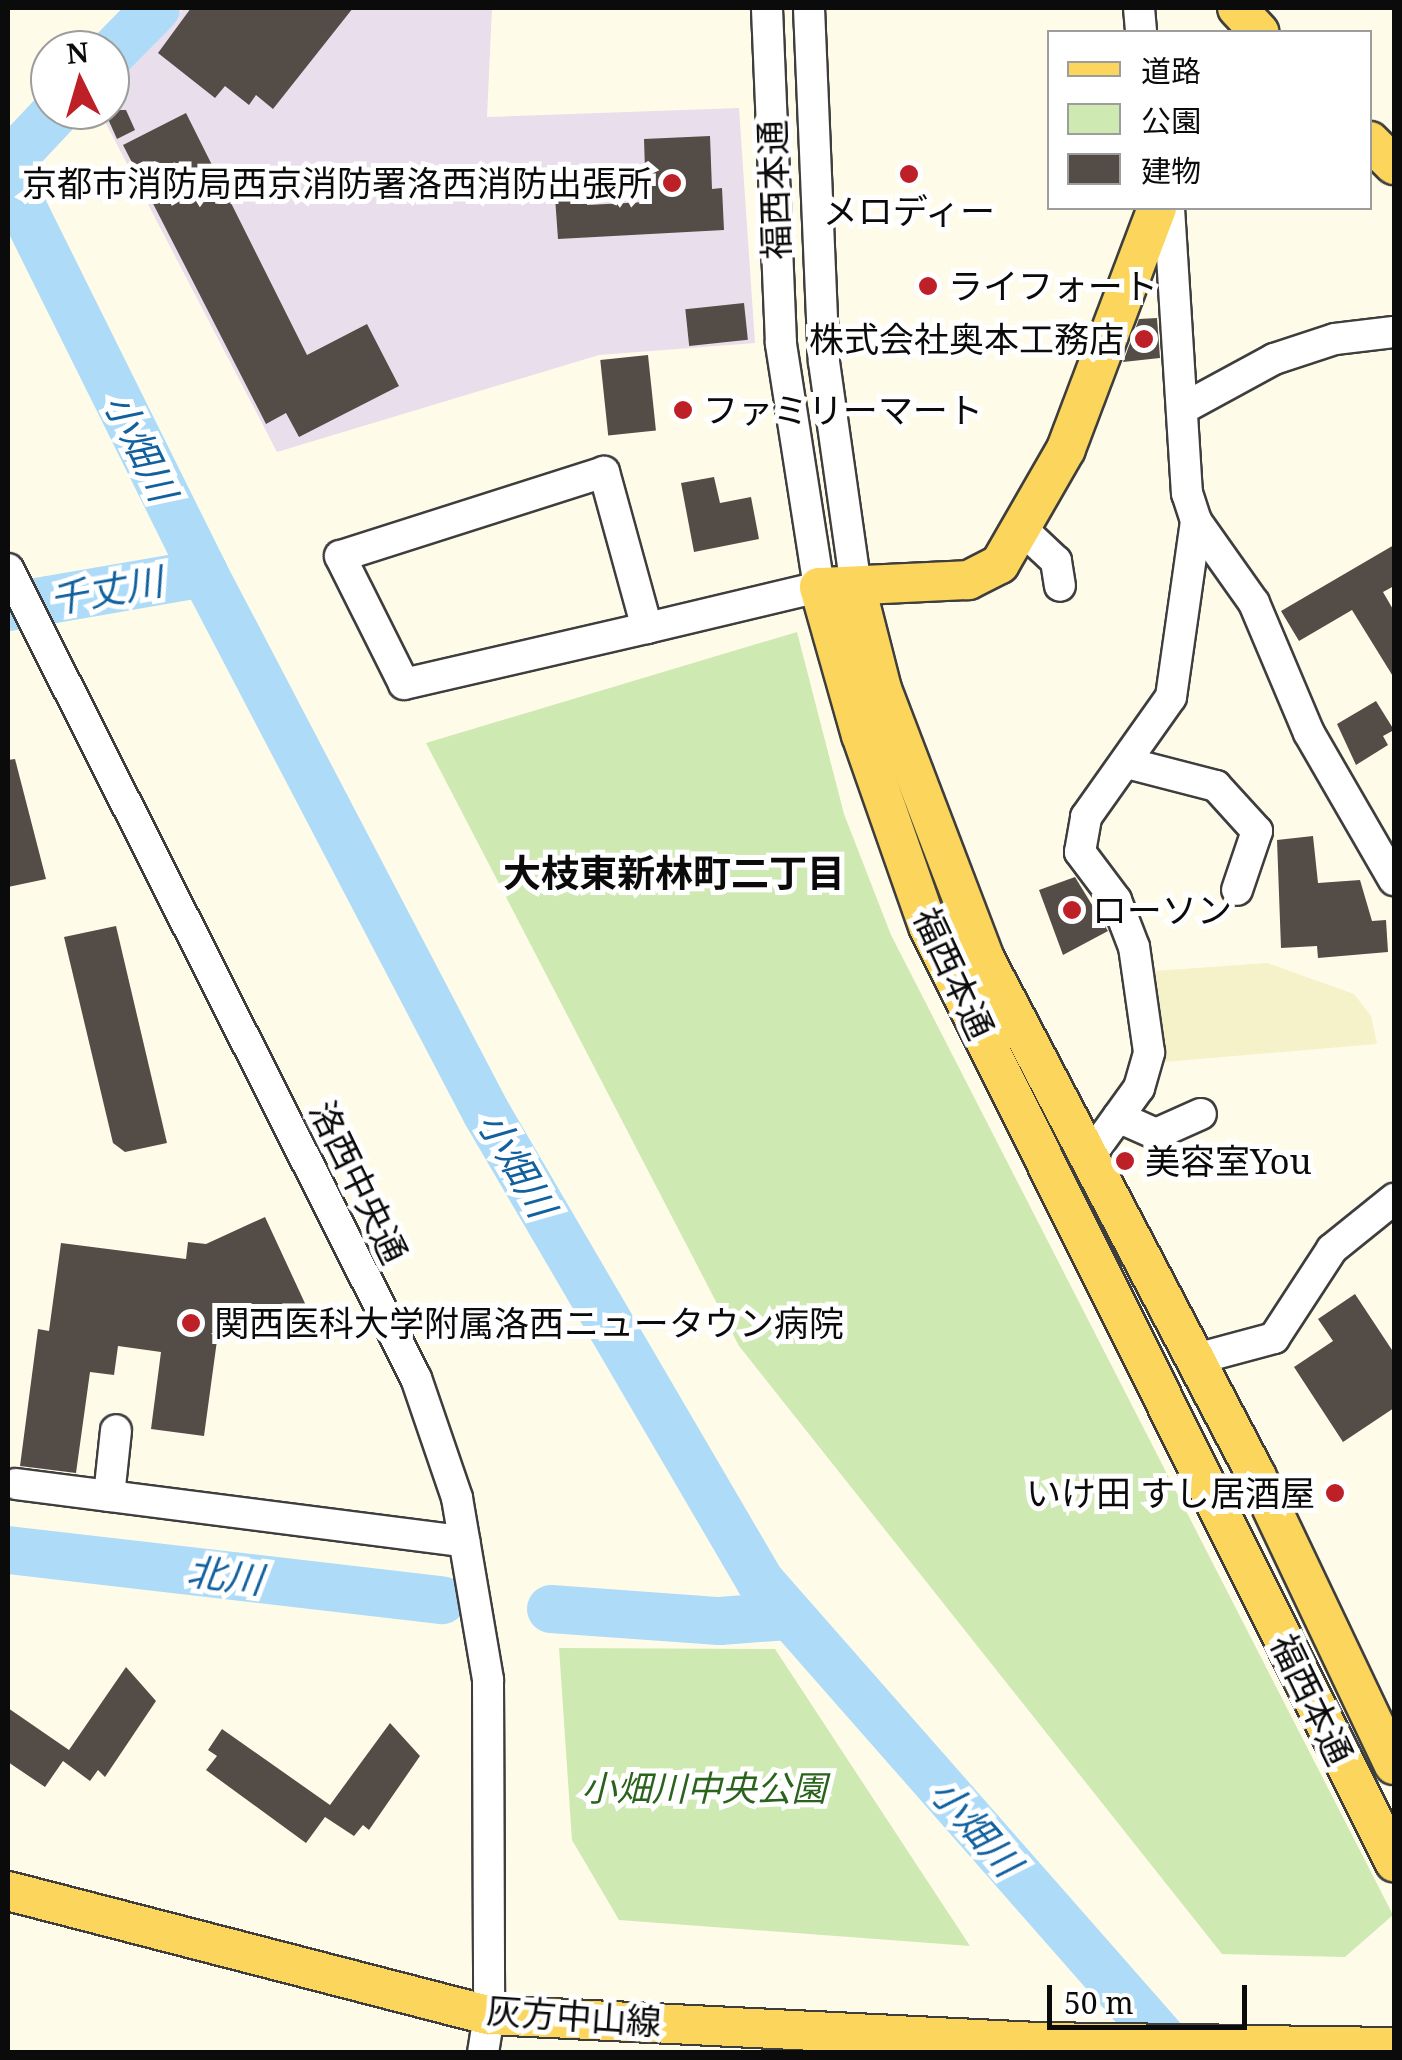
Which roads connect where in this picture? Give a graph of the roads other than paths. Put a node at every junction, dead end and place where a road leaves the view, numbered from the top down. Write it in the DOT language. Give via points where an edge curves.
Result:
graph roads {
  1 [pos="767,8"];
  2 [pos="809,8"];
  3 [pos="1237,8"];
  4 [pos="1257,30"];
  5 [pos="1372,143"];
  6 [pos="1394,164"];
  7 [pos="1156,210"];
  8 [pos="1169,210"];
  9 [pos="1394,332"];
  10 [pos="1182,409"];
  11 [pos="1196,522"];
  12 [pos="1024,531"];
  13 [pos="8,570"];
  14 [pos="1060,586"];
  15 [pos="838,587"];
  16 [pos="647,628"];
  17 [pos="1127,764"];
  18 [pos="1385,836"];
  19 [pos="1394,880"];
  20 [pos="1237,890"];
  21 [pos="1201,1114"];
  22 [pos="1118,1117"];
  23 [pos="1087,1160"];
  24 [pos="1394,1198"];
  25 [pos="1196,1359"];
  26 [pos="116,1430"];
  27 [pos="16,1484"];
  28 [pos="109,1496"];
  29 [pos="464,1542"];
  30 [pos="1394,1765"];
  31 [pos="1394,1862"];
  32 [pos="8,1892"];
  33 [pos="489,2015"];
  34 [pos="1394,2047"];
  35 [pos="482,2052"];
  1 -- 15 [label="street, 福西本通" via="781,344"];
  2 -- 15 [label="street, 福西本通"];
  3 -- 4 [label="main road"];
  5 -- 6 [label="main road"];
  7 -- 12 [label="main road" via="1066,449"];
  8 -- 10 [label="street"];
  9 -- 10 [label="street" via="1334,339 1274,359"];
  10 -- 11 [label="street" via="1186,493"];
  11 -- 17 [label="street" via="1171,698"];
  11 -- 18 [label="street" via="1254,603 1309,733"];
  12 -- 14 [label="street" via="1056,560"];
  12 -- 15 [label="main road" via="1000,564 968,580"];
  13 -- 29 [label="street, 洛西中央通" via="416,1378 457,1498"];
  15 -- 16 [label="street"];
  15 -- 23 [label="main road, 福西本通" via="985,960"];
  15 -- 31 [label="main road, 福西本通" via="860,735 928,926"];
  16 -- 16 [label="street" via="604,472 340,556 404,684"];
  17 -- 20 [label="street" via="1216,786 1257,831"];
  17 -- 22 [label="street" via="1086,818 1080,852 1116,900 1145,999 1149,1052 1138,1088"];
  18 -- 19 [label="street"];
  21 -- 22 [label="street" via="1156,1134"];
  22 -- 23 [label="street"];
  23 -- 25 [label="main road, 福西本通"];
  24 -- 25 [label="street" via="1332,1249 1274,1338"];
  25 -- 30 [label="main road, 福西本通"];
  26 -- 28 [label="street"];
  27 -- 28 [label="street"];
  28 -- 29 [label="street"];
  29 -- 33 [label="street, 洛西中央通" via="488,1680"];
  32 -- 33 [label="main road, 灰方中山線"];
  33 -- 34 [label="main road, 灰方中山線" via="1038,2042"];
  33 -- 35 [label="street, 洛西中央通"];
}
